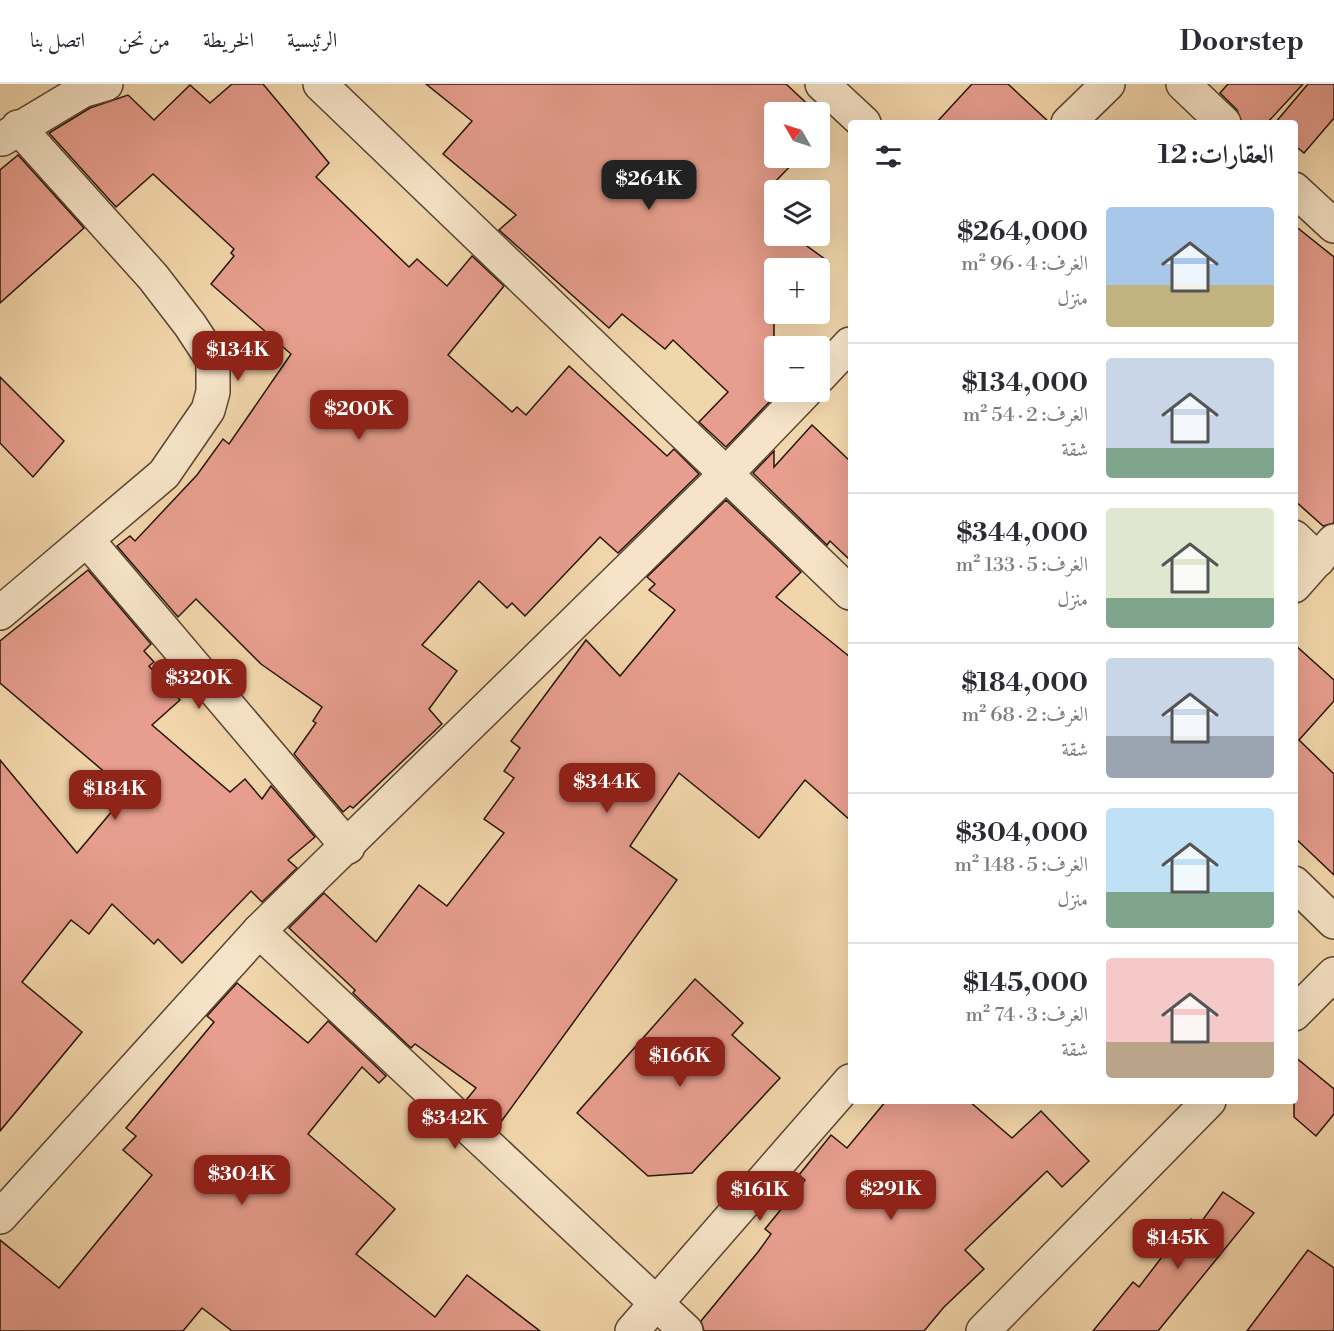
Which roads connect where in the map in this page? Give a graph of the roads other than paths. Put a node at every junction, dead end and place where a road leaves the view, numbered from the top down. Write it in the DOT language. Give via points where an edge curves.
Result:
graph roads {
  1 [pos="106,84"];
  2 [pos="320,84"];
  3 [pos="822,84"];
  4 [pos="1108,84"];
  5 [pos="1183,84"];
  6 [pos="861,120"];
  7 [pos="1071,120"];
  8 [pos="1221,120"];
  9 [pos="9,134"];
  10 [pos="1298,193"];
  11 [pos="1334,226"];
  12 [pos="848,346"];
  13 [pos="830,365"];
  14 [pos="795,402"];
  15 [pos="726,474"];
  16 [pos="1298,539"];
  17 [pos="88,541"];
  18 [pos="1326,550"];
  19 [pos="1298,582"];
  20 [pos="848,591"];
  21 [pos="0,613"];
  22 [pos="348,847"];
  23 [pos="1298,887"];
  24 [pos="1334,922"];
  25 [pos="259,931"];
  26 [pos="1334,974"];
  27 [pos="1298,1010"];
  28 [pos="848,1083"];
  29 [pos="1206,1104"];
  30 [pos="0,1217"];
  31 [pos="654,1302"];
  32 [pos="632,1331"];
  33 [pos="686,1331"];
  34 [pos="983,1331"];
  1 -- 9 [label="street" via="82,92"];
  2 -- 15 [label="street"];
  3 -- 6 [label="street"];
  4 -- 7 [label="street"];
  5 -- 8 [label="street"];
  9 -- 17 [label="street" via="153,277 213,360 213,392 208,410 190,440 164,474"];
  10 -- 11 [label="street"];
  12 -- 13 [label="street"];
  14 -- 15 [label="street"];
  15 -- 20 [label="street"];
  15 -- 22 [label="street"];
  16 -- 18 [label="street"];
  17 -- 21 [label="street"];
  17 -- 22 [label="street"];
  18 -- 19 [label="street"];
  22 -- 25 [label="street"];
  23 -- 24 [label="street"];
  25 -- 30 [label="street"];
  25 -- 31 [label="street"];
  26 -- 27 [label="street"];
  28 -- 31 [label="street"];
  29 -- 34 [label="street"];
  31 -- 32 [label="street"];
  31 -- 33 [label="street"];
}
